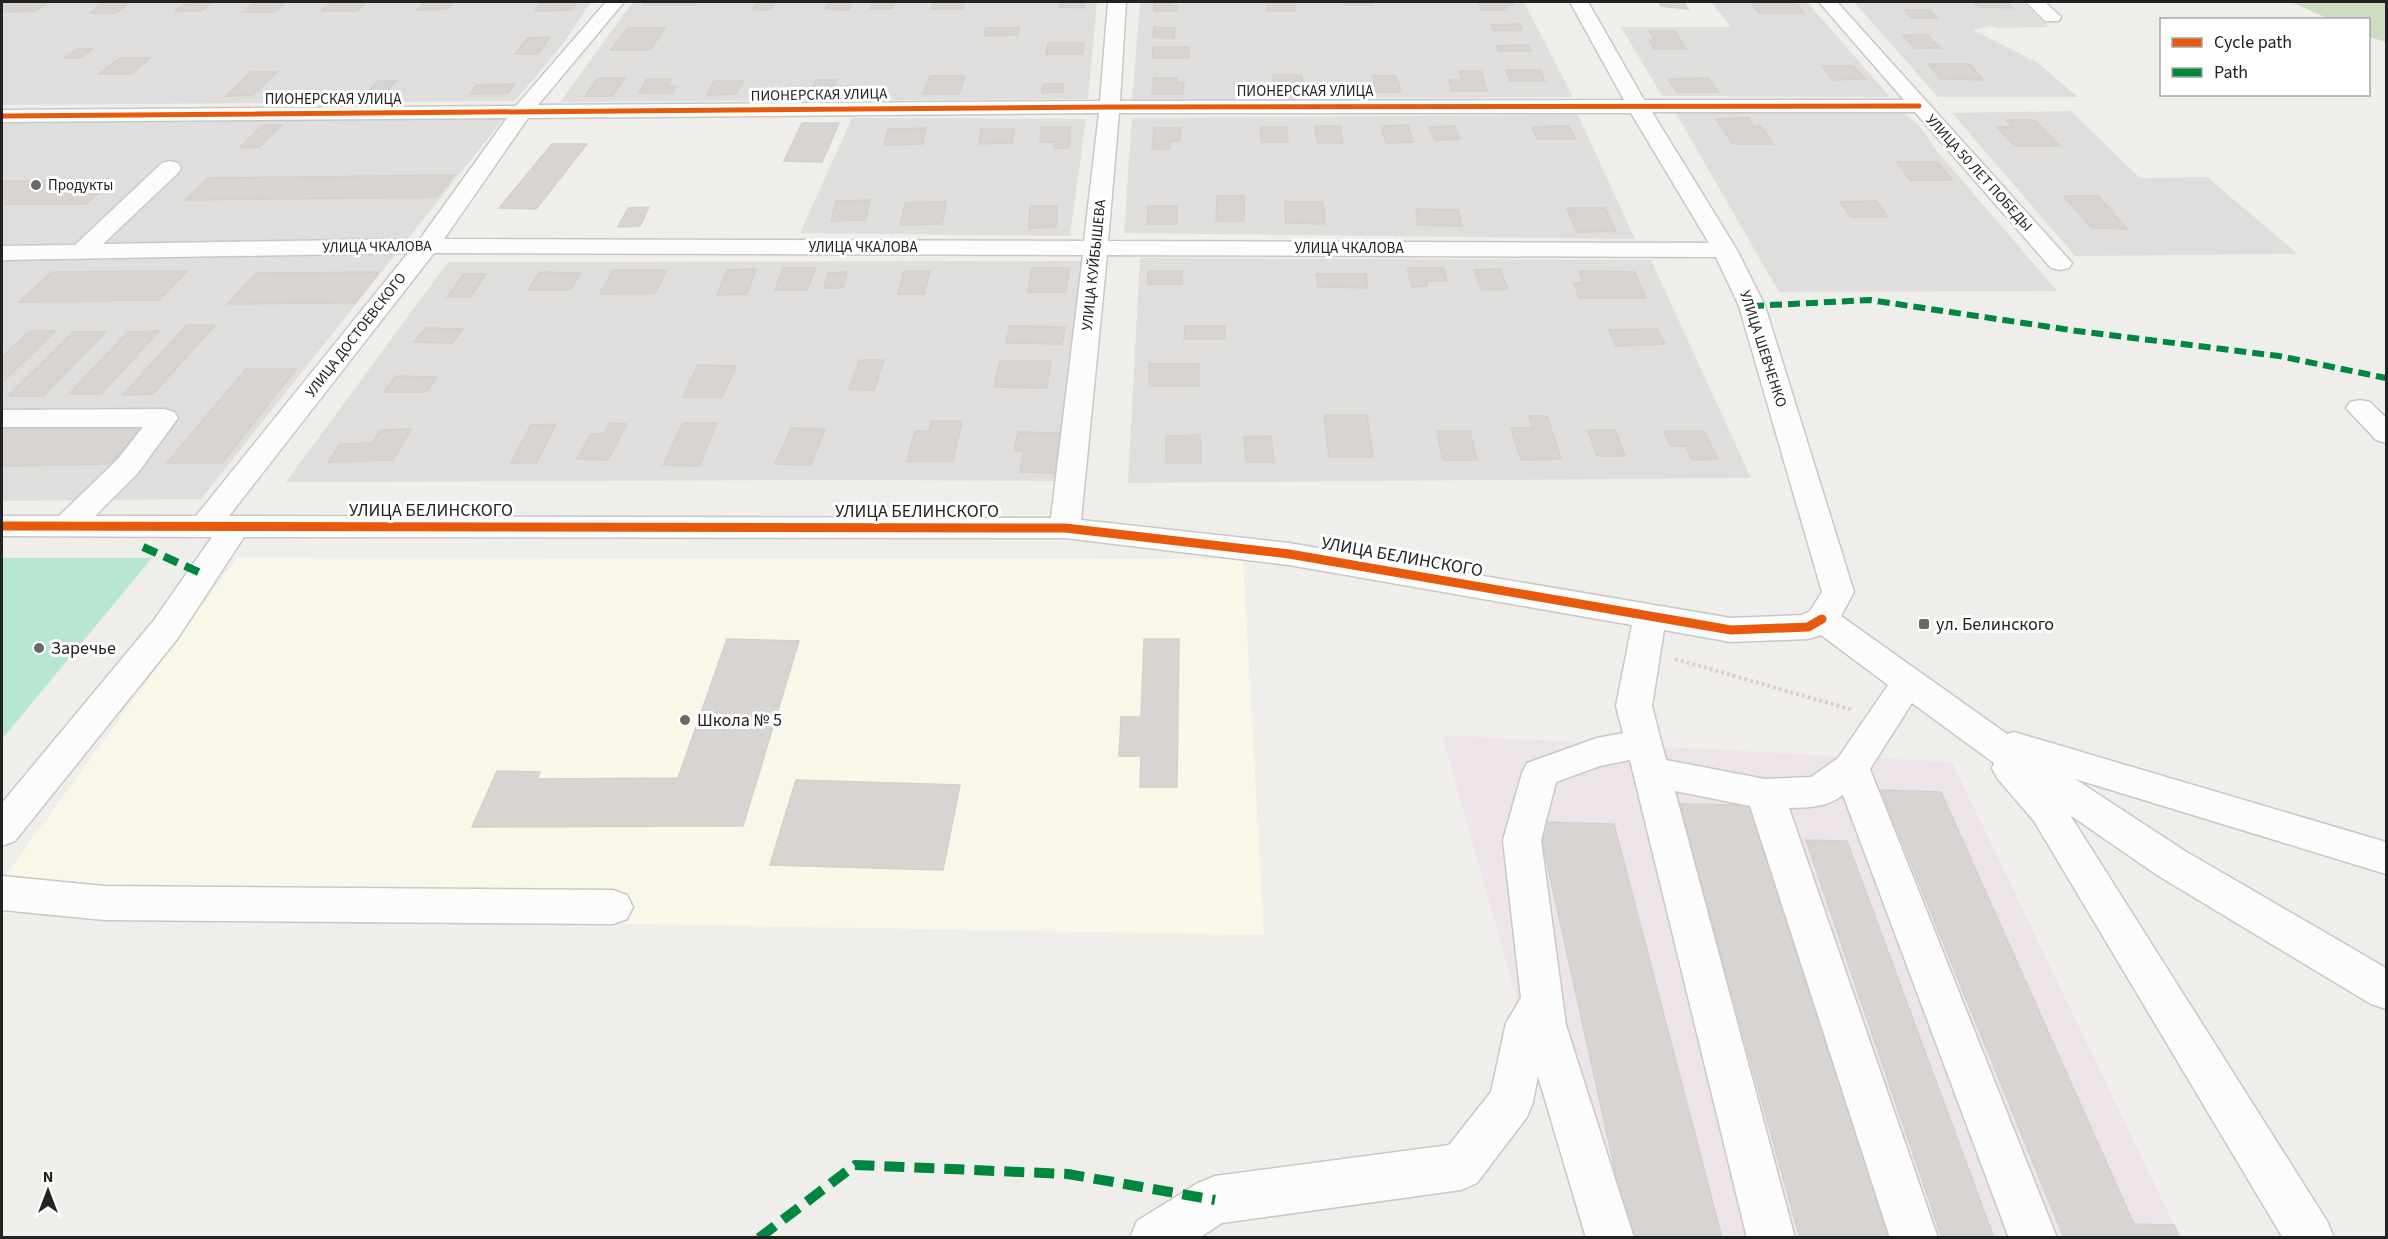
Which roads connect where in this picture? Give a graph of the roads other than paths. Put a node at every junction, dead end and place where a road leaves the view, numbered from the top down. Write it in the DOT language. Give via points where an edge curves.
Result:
graph roads {
  1 [pos="615,2"];
  2 [pos="1117,2"];
  3 [pos="1579,2"];
  4 [pos="1828,2"];
  5 [pos="2035,2"];
  6 [pos="2052,17"];
  7 [pos="1637,105"];
  8 [pos="1918,106"];
  9 [pos="1108,107"];
  10 [pos="521,113"];
  11 [pos="2,116"];
  12 [pos="170,168"];
  13 [pos="427,246"];
  14 [pos="1097,248"];
  15 [pos="1725,250"];
  16 [pos="81,252"];
  17 [pos="2,253"];
  18 [pos="2060,263"];
  19 [pos="2360,408"];
  20 [pos="2,418"];
  21 [pos="2386,434"];
  22 [pos="221,525"];
  23 [pos="2,526"];
  24 [pos="67,526"];
  25 [pos="1065,528"];
  26 [pos="1822,619"];
  27 [pos="1647,633"];
  28 [pos="1908,682"];
  29 [pos="1981,735"];
  30 [pos="1646,758"];
  31 [pos="1851,768"];
  32 [pos="1765,794"];
  33 [pos="2,830"];
  34 [pos="2386,858"];
  35 [pos="2,892"];
  36 [pos="613,907"];
  37 [pos="2386,990"];
  38 [pos="1542,1003"];
  39 [pos="2304,1233"];
  40 [pos="1154,1238"];
  41 [pos="1610,1238"];
  42 [pos="1771,1238"];
  43 [pos="1914,1238"];
  44 [pos="2033,1238"];
  1 -- 10 [label="street, УЛИЦА ДОСТОЕВСКОГО"];
  2 -- 9 [label="street, УЛИЦА КУЙБЫШЕВА"];
  3 -- 7 [label="street, УЛИЦА ШЕВЧЕНКО"];
  4 -- 8 [label="street, УЛИЦА 50 ЛЕТ ПОБЕДЫ"];
  5 -- 6 [label="street"];
  7 -- 8 [label="street, ПИОНЕРСКАЯ УЛИЦА"];
  7 -- 9 [label="street, ПИОНЕРСКАЯ УЛИЦА"];
  7 -- 15 [label="street, УЛИЦА ШЕВЧЕНКО"];
  8 -- 18 [label="street, УЛИЦА 50 ЛЕТ ПОБЕДЫ"];
  9 -- 10 [label="street, ПИОНЕРСКАЯ УЛИЦА"];
  9 -- 14 [label="street, УЛИЦА КУЙБЫШЕВА"];
  10 -- 11 [label="street, ПИОНЕРСКАЯ УЛИЦА"];
  10 -- 13 [label="street, УЛИЦА ДОСТОЕВСКОГО"];
  12 -- 16 [label="street"];
  13 -- 14 [label="street, УЛИЦА ЧКАЛОВА"];
  13 -- 16 [label="street, УЛИЦА ЧКАЛОВА"];
  13 -- 22 [label="street, УЛИЦА ДОСТОЕВСКОГО"];
  14 -- 15 [label="street, УЛИЦА ЧКАЛОВА"];
  14 -- 25 [label="street, УЛИЦА КУЙБЫШЕВА"];
  15 -- 26 [label="street, УЛИЦА ШЕВЧЕНКО" via="1752,306 1839,592"];
  16 -- 17 [label="street, УЛИЦА ЧКАЛОВА"];
  19 -- 21 [label="street"];
  20 -- 24 [label="street" via="164,418 127,468"];
  22 -- 24 [label="street, УЛИЦА БЕЛИНСКОГО"];
  22 -- 25 [label="street, УЛИЦА БЕЛИНСКОГО"];
  22 -- 33 [label="street, УЛИЦА ДОСТОЕВСКОГО" via="166,629"];
  23 -- 24 [label="street, УЛИЦА БЕЛИНСКОГО"];
  25 -- 27 [label="street, УЛИЦА БЕЛИНСКОГО" via="1288,554"];
  26 -- 27 [label="street, УЛИЦА БЕЛИНСКОГО" via="1808,627"];
  26 -- 28 [label="street"];
  27 -- 30 [label="street" via="1634,706"];
  28 -- 29 [label="street"];
  28 -- 31 [label="street"];
  29 -- 34 [label="street"];
  29 -- 37 [label="street" via="2171,863"];
  29 -- 39 [label="street" via="2047,810"];
  30 -- 32 [label="street"];
  30 -- 38 [label="street" via="1598,752 1540,773 1522,840"];
  30 -- 42 [label="street"];
  31 -- 32 [label="street" via="1819,792"];
  31 -- 44 [label="street"];
  32 -- 43 [label="street"];
  35 -- 36 [label="street" via="104,903"];
  38 -- 40 [label="street" via="1527,1023 1511,1102 1461,1167 1215,1200"];
  38 -- 41 [label="street"];
}
